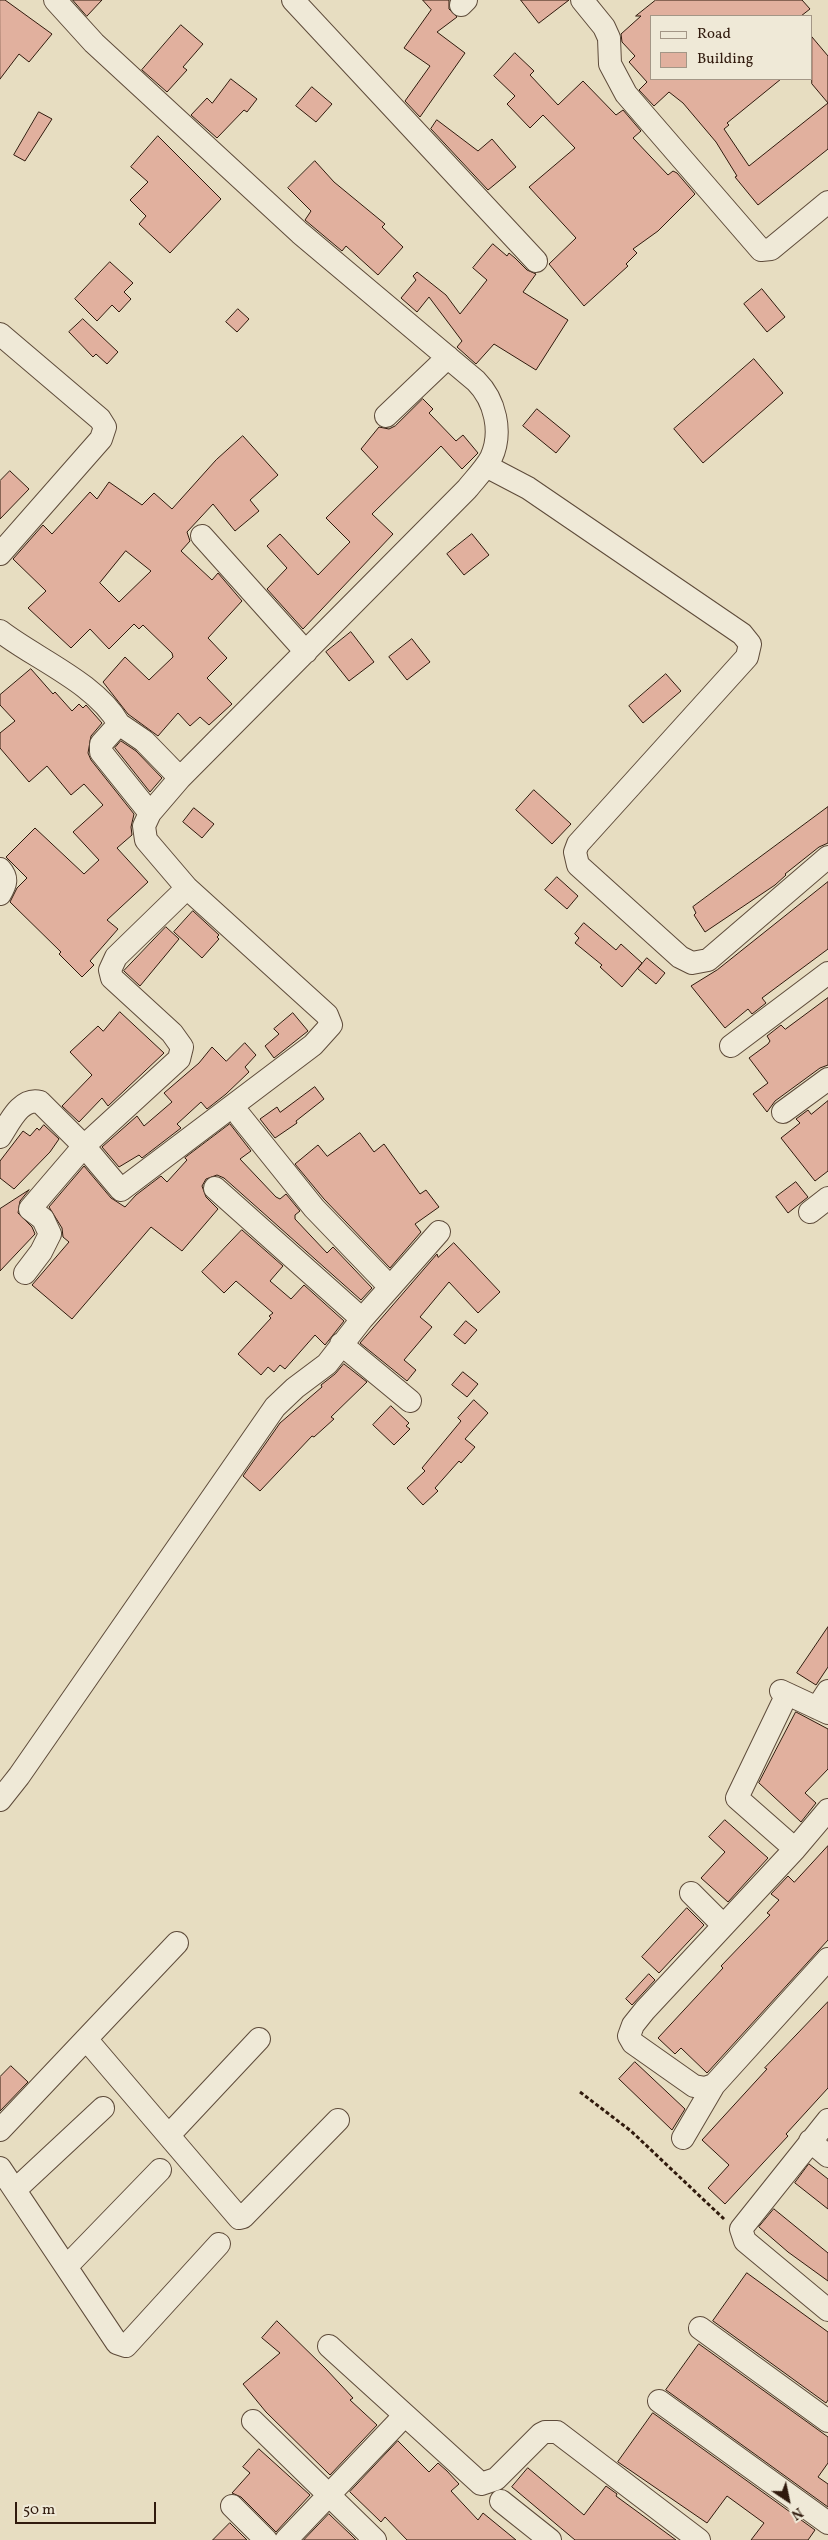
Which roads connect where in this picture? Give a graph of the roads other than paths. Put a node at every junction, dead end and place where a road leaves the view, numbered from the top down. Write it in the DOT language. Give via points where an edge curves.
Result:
graph roads {
  1 [pos="55,0"];
  2 [pos="293,0"];
  3 [pos="582,0"];
  4 [pos="828,202"];
  5 [pos="536,261"];
  6 [pos="0,334"];
  7 [pos="448,357"];
  8 [pos="386,416"];
  9 [pos="486,466"];
  10 [pos="202,536"];
  11 [pos="0,554"];
  12 [pos="0,631"];
  13 [pos="306,652"];
  14 [pos="119,724"];
  15 [pos="180,778"];
  16 [pos="150,813"];
  17 [pos="828,856"];
  18 [pos="0,869"];
  19 [pos="188,888"];
  20 [pos="0,894"];
  21 [pos="828,973"];
  22 [pos="731,1046"];
  23 [pos="828,1079"];
  24 [pos="784,1112"];
  25 [pos="240,1116"];
  26 [pos="0,1137"];
  27 [pos="84,1146"];
  28 [pos="215,1188"];
  29 [pos="828,1198"];
  30 [pos="810,1212"];
  31 [pos="439,1232"];
  32 [pos="25,1274"];
  33 [pos="390,1287"];
  34 [pos="362,1319"];
  35 [pos="341,1344"];
  36 [pos="410,1401"];
  37 [pos="824,1704"];
  38 [pos="0,1800"];
  39 [pos="828,1810"];
  40 [pos="795,1850"];
  41 [pos="691,1893"];
  42 [pos="723,1925"];
  43 [pos="176,1943"];
  44 [pos="828,1959"];
  45 [pos="86,2039"];
  46 [pos="260,2039"];
  47 [pos="714,2085"];
  48 [pos="103,2108"];
  49 [pos="338,2120"];
  50 [pos="828,2120"];
  51 [pos="0,2130"];
  52 [pos="169,2135"];
  53 [pos="683,2138"];
  54 [pos="810,2141"];
  55 [pos="828,2156"];
  56 [pos="0,2168"];
  57 [pos="160,2170"];
  58 [pos="15,2190"];
  59 [pos="219,2244"];
  60 [pos="67,2266"];
  61 [pos="828,2310"];
  62 [pos="700,2328"];
  63 [pos="329,2346"];
  64 [pos="659,2401"];
  65 [pos="405,2415"];
  66 [pos="253,2421"];
  67 [pos="828,2422"];
  68 [pos="328,2495"];
  69 [pos="501,2501"];
  70 [pos="232,2506"];
  71 [pos="828,2523"];
  72 [pos="266,2540"];
  73 [pos="286,2540"];
  74 [pos="375,2540"];
  75 [pos="550,2540"];
  76 [pos="699,2540"];
  1 -- 7 [label="street" via="94,43 300,233"];
  2 -- 5 [label="street"];
  3 -- 4 [label="street" via="610,38 610,64 626,94 761,250 771,249"];
  6 -- 11 [label="street" via="100,419 105,427 100,438"];
  7 -- 8 [label="street"];
  7 -- 9 [label="street" via="482,387 495,414 496,441"];
  9 -- 13 [label="street"];
  9 -- 17 [label="street" via="528,488 742,634 750,644 747,657 578,844 575,852 578,865 680,957 692,963 708,960"];
  10 -- 13 [label="street"];
  12 -- 14 [label="street" via="84,688 113,714"];
  13 -- 15 [label="street"];
  14 -- 15 [label="street" via="144,741"];
  14 -- 16 [label="street" via="100,744 101,752"];
  15 -- 16 [label="street"];
  16 -- 19 [label="street" via="144,826 146,840"];
  18 -- 20 [label="street" via="6,883"];
  19 -- 27 [label="street" via="116,957 110,970 112,978 172,1033 182,1048 179,1059"];
  19 -- 27 [label="street" via="327,1015 331,1026 313,1045 121,1190"];
  21 -- 22 [label="street"];
  23 -- 24 [label="street"];
  25 -- 33 [label="street" via="314,1208"];
  26 -- 27 [label="street" via="20,1107 35,1101 40,1102"];
  27 -- 32 [label="street" via="30,1209 44,1219 50,1234 42,1252"];
  28 -- 34 [label="street"];
  29 -- 30 [label="street"];
  31 -- 33 [label="street"];
  33 -- 34 [label="street"];
  34 -- 35 [label="street"];
  35 -- 36 [label="street"];
  35 -- 38 [label="street" via="328,1364 294,1388 275,1407"];
  37 -- 40 [label="street" via="784,1693 737,1798"];
  39 -- 40 [label="street"];
  40 -- 42 [label="street"];
  41 -- 42 [label="street"];
  42 -- 47 [label="street" via="633,2025 623,2032 633,2043 694,2086 705,2088"];
  43 -- 45 [label="street"];
  44 -- 47 [label="street"];
  45 -- 51 [label="street"];
  45 -- 52 [label="street"];
  46 -- 52 [label="street"];
  47 -- 53 [label="street"];
  48 -- 58 [label="street"];
  49 -- 52 [label="street" via="244,2217 239,2218"];
  50 -- 54 [label="street"];
  54 -- 55 [label="street"];
  54 -- 61 [label="street" via="741,2229 745,2240"];
  56 -- 58 [label="street"];
  57 -- 60 [label="street"];
  58 -- 60 [label="street"];
  59 -- 60 [label="street" via="126,2346 117,2343"];
  62 -- 67 [label="street"];
  63 -- 65 [label="street"];
  64 -- 71 [label="street"];
  65 -- 68 [label="street"];
  65 -- 76 [label="street" via="481,2484 496,2479 541,2434 557,2432"];
  66 -- 68 [label="street"];
  68 -- 73 [label="street"];
  68 -- 74 [label="street"];
  69 -- 75 [label="street"];
  70 -- 72 [label="street"];
}
